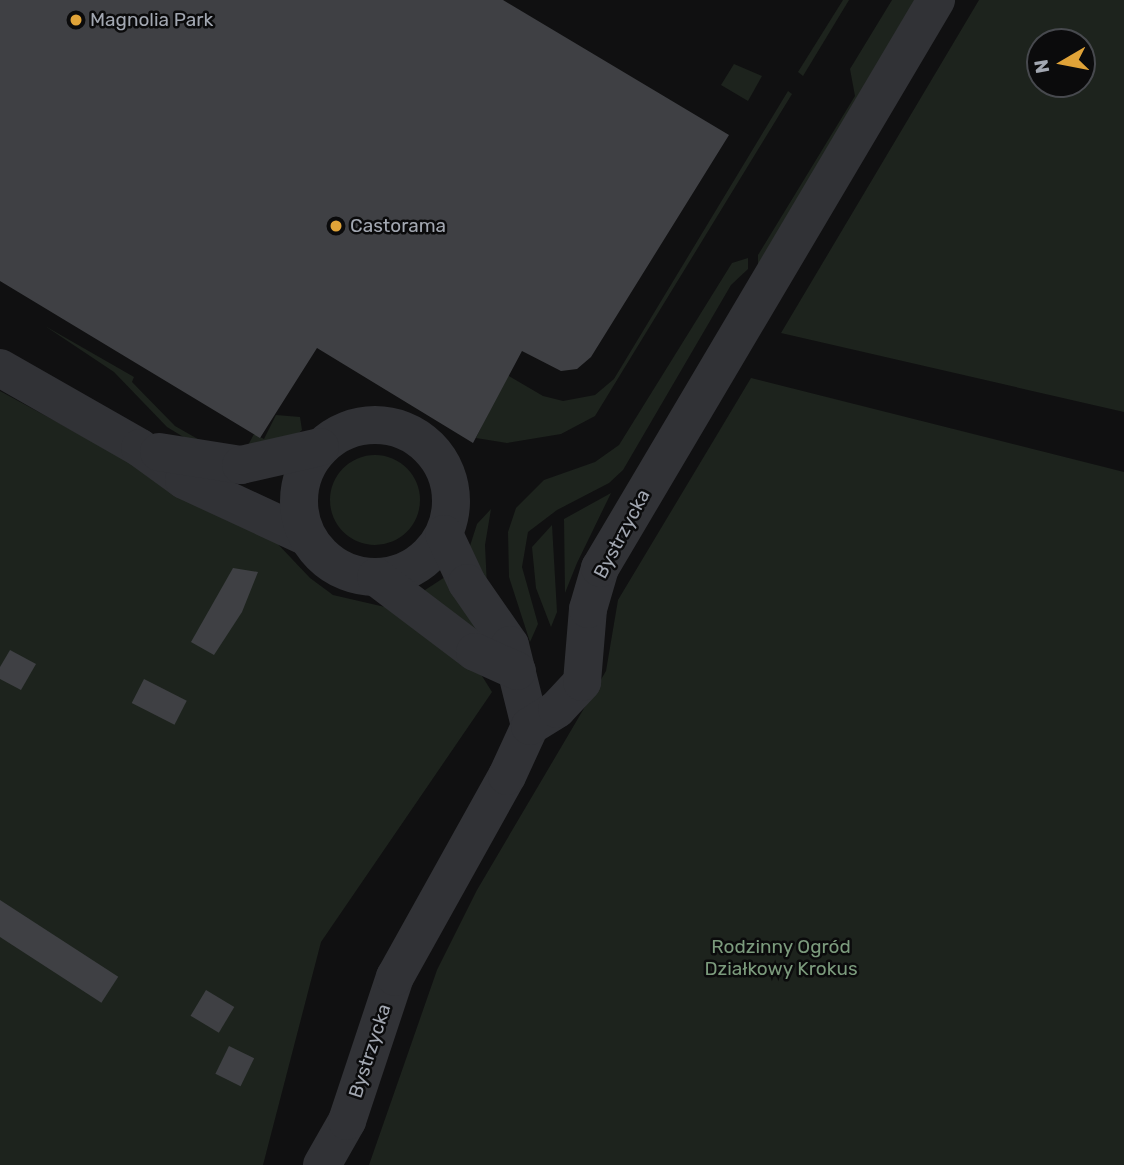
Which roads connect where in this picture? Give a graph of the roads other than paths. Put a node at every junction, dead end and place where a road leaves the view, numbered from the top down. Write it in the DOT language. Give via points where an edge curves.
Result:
graph roads {
  1 [pos="936,0"];
  2 [pos="0,368"];
  3 [pos="320,447"];
  4 [pos="140,448"];
  5 [pos="444,534"];
  6 [pos="307,537"];
  7 [pos="376,577"];
  8 [pos="517,671"];
  9 [pos="530,726"];
  10 [pos="347,1121"];
  11 [pos="322,1165"];
  12 [pos="346,1165"];
  1 -- 9 [label="street, Bystrzycka" via="600,568 588,609 582,682 557,709"];
  2 -- 4 [label="street"];
  3 -- 4 [label="street" via="241,465"];
  3 -- 5 [label="street" via="339,433 364,424 389,425 412,434 433,450 446,469 451,513"];
  3 -- 6 [label="street" via="298,489 299,514"];
  4 -- 6 [label="street" via="184,480"];
  5 -- 7 [label="street" via="416,565"];
  5 -- 8 [label="street" via="467,583 510,645"];
  6 -- 7 [label="street" via="329,562"];
  7 -- 8 [label="street" via="475,652"];
  8 -- 9 [label="street"];
  9 -- 10 [label="street, Bystrzycka" via="395,977"];
  10 -- 11 [label="street, Bystrzycka"];
  10 -- 12 [label="street, Bystrzycka"];
}
